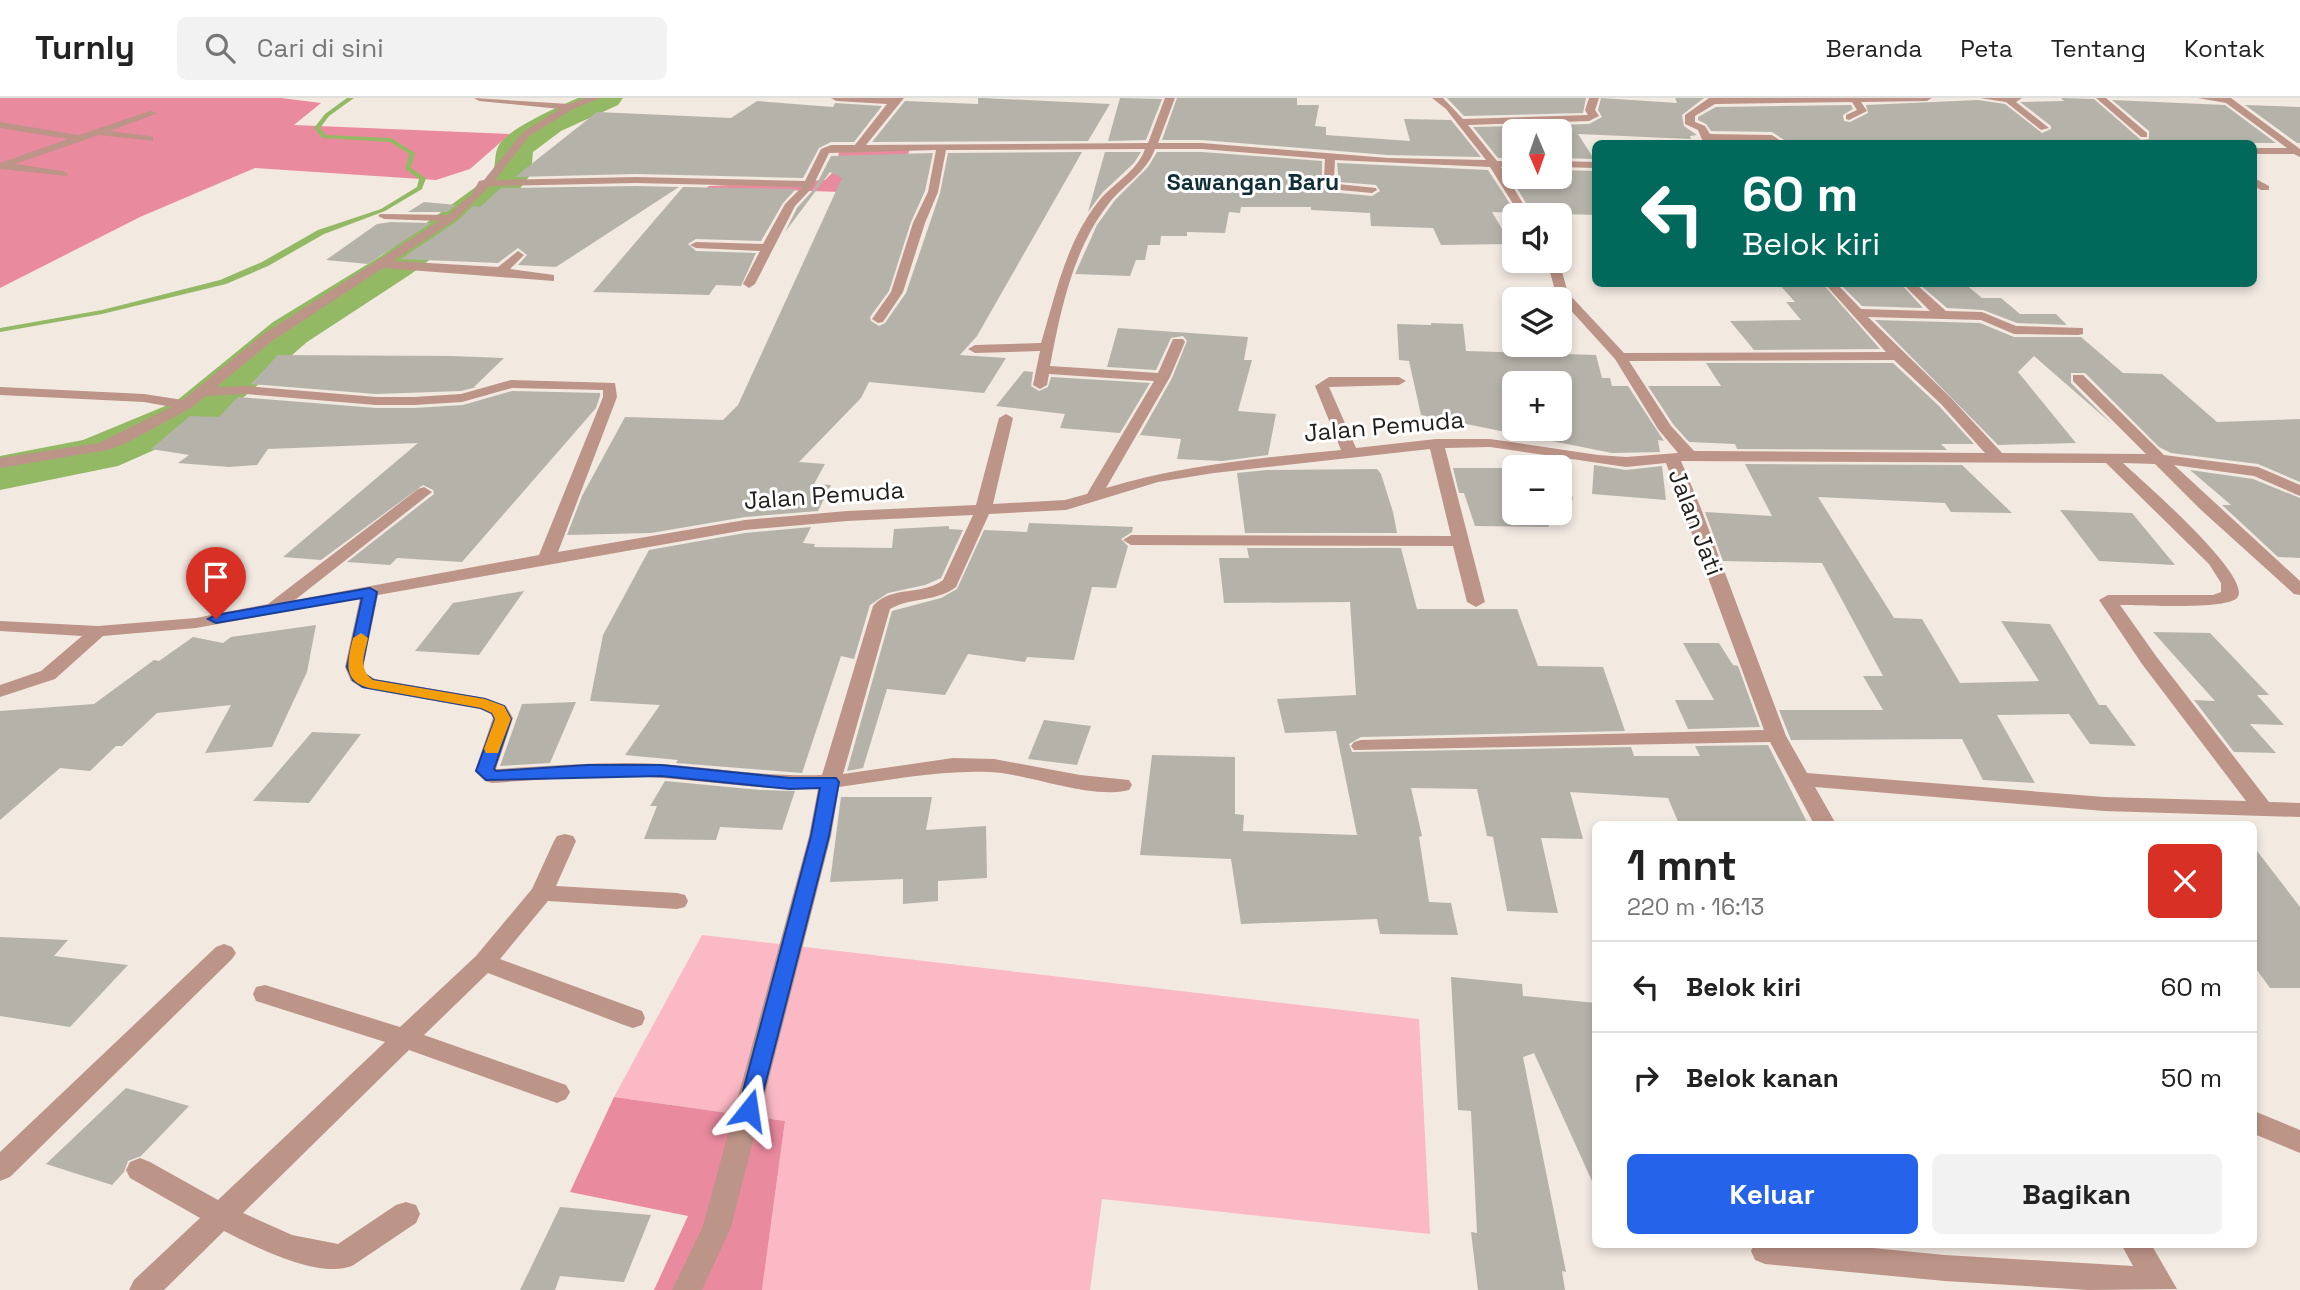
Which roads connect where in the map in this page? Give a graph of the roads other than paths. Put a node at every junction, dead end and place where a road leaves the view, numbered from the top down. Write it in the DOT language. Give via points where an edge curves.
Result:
graph roads {
  1 [pos="480,98"];
  2 [pos="596,98"];
  3 [pos="836,98"];
  4 [pos="1170,98"];
  5 [pos="1437,98"];
  6 [pos="1594,98"];
  7 [pos="1927,98"];
  8 [pos="1984,98"];
  9 [pos="2101,98"];
  10 [pos="2203,98"];
  11 [pos="1714,99"];
  12 [pos="1855,99"];
  13 [pos="2014,99"];
  14 [pos="2226,99"];
  15 [pos="896,100"];
  16 [pos="570,107"];
  17 [pos="153,113"];
  18 [pos="1849,117"];
  19 [pos="1461,121"];
  20 [pos="0,125"];
  21 [pos="2044,128"];
  22 [pos="98,132"];
  23 [pos="2144,135"];
  24 [pos="80,138"];
  25 [pos="150,139"];
  26 [pos="1707,140"];
  27 [pos="1771,140"];
  28 [pos="1152,146"];
  29 [pos="859,147"];
  30 [pos="941,148"];
  31 [pos="2257,151"];
  32 [pos="2297,153"];
  33 [pos="1331,156"];
  34 [pos="1494,164"];
  35 [pos="1502,164"];
  36 [pos="1572,164"];
  37 [pos="1592,165"];
  38 [pos="1,166"];
  39 [pos="63,174"];
  40 [pos="489,183"];
  41 [pos="2257,183"];
  42 [pos="809,184"];
  43 [pos="2265,188"];
  44 [pos="1372,190"];
  45 [pos="1518,203"];
  46 [pos="384,216"];
  47 [pos="451,218"];
  48 [pos="696,244"];
  49 [pos="765,248"];
  50 [pos="518,255"];
  51 [pos="385,265"];
  52 [pos="501,271"];
  53 [pos="1556,273"];
  54 [pos="551,278"];
  55 [pos="749,284"];
  56 [pos="1834,287"];
  57 [pos="1912,287"];
  58 [pos="1856,313"];
  59 [pos="1941,314"];
  60 [pos="878,320"];
  61 [pos="2078,331"];
  62 [pos="1178,342"];
  63 [pos="1047,348"];
  64 [pos="975,349"];
  65 [pos="1897,356"];
  66 [pos="1620,357"];
  67 [pos="1043,370"];
  68 [pos="1163,377"];
  69 [pos="2078,378"];
  70 [pos="1399,381"];
  71 [pos="1040,385"];
  72 [pos="0,391"];
  73 [pos="208,392"];
  74 [pos="186,405"];
  75 [pos="1006,418"];
  76 [pos="1436,444"];
  77 [pos="1350,453"];
  78 [pos="1997,457"];
  79 [pos="2108,457"];
  80 [pos="1681,458"];
  81 [pos="2160,459"];
  82 [pos="0,463"];
  83 [pos="2300,491"];
  84 [pos="425,492"];
  85 [pos="1092,498"];
  86 [pos="983,510"];
  87 [pos="1131,540"];
  88 [pos="1461,541"];
  89 [pos="546,560"];
  90 [pos="2299,588"];
  91 [pos="370,592"];
  92 [pos="1476,602"];
  93 [pos="272,609"];
  94 [pos="0,626"];
  95 [pos="98,631"];
  96 [pos="0,691"];
  97 [pos="1776,736"];
  98 [pos="1361,746"];
  99 [pos="1801,779"];
  100 [pos="830,782"];
  101 [pos="1122,785"];
  102 [pos="2264,810"];
  103 [pos="2300,810"];
  104 [pos="1823,821"];
  105 [pos="565,841"];
  106 [pos="542,893"];
  107 [pos="677,901"];
  108 [pos="224,953"];
  109 [pos="484,962"];
  110 [pos="265,994"];
  111 [pos="633,1018"];
  112 [pos="404,1038"];
  113 [pos="557,1092"];
  114 [pos="2257,1123"];
  115 [pos="2300,1142"];
  116 [pos="0,1169"];
  117 [pos="140,1170"];
  118 [pos="406,1214"];
  119 [pos="222,1215"];
  120 [pos="2137,1248"];
  121 [pos="1765,1251"];
  122 [pos="2160,1286"];
  123 [pos="146,1288"];
  124 [pos="687,1290"];
  1 -- 16 [label="street"];
  2 -- 16 [label="street"];
  3 -- 15 [label="street"];
  4 -- 28 [label="street"];
  5 -- 19 [label="street"];
  6 -- 19 [label="street" via="1590,110 1594,116 1589,118"];
  7 -- 12 [label="street"];
  8 -- 13 [label="street"];
  9 -- 23 [label="street"];
  10 -- 14 [label="street"];
  11 -- 12 [label="street"];
  11 -- 26 [label="street" via="1690,115 1690,124 1702,128"];
  12 -- 18 [label="street" via="1862,111"];
  13 -- 21 [label="street" via="2013,104"];
  14 -- 32 [label="street"];
  15 -- 29 [label="street"];
  16 -- 40 [label="street" via="526,134"];
  17 -- 22 [label="street"];
  19 -- 34 [label="street"];
  20 -- 24 [label="street"];
  22 -- 24 [label="street"];
  22 -- 25 [label="street"];
  24 -- 38 [label="street"];
  26 -- 27 [label="street"];
  28 -- 30 [label="street"];
  28 -- 33 [label="street" via="1239,147"];
  28 -- 63 [label="street" via="1146,161 1103,203 1074,250"];
  29 -- 30 [label="street"];
  29 -- 42 [label="street" via="825,151"];
  30 -- 60 [label="street" via="933,192 897,292"];
  31 -- 32 [label="street"];
  33 -- 34 [label="street"];
  33 -- 44 [label="street" via="1333,187"];
  34 -- 35 [label="street"];
  34 -- 45 [label="street"];
  36 -- 37 [label="street"];
  38 -- 39 [label="street"];
  40 -- 42 [label="street"];
  40 -- 47 [label="street"];
  41 -- 43 [label="street"];
  42 -- 49 [label="street" via="790,204"];
  46 -- 47 [label="street"];
  47 -- 51 [label="street"];
  48 -- 49 [label="street"];
  49 -- 55 [label="street"];
  50 -- 52 [label="street"];
  51 -- 52 [label="street"];
  51 -- 73 [label="street" via="267,338"];
  52 -- 54 [label="street"];
  53 -- 66 [label="street, Jalan Jati" via="1562,294"];
  56 -- 58 [label="street"];
  57 -- 59 [label="street"];
  58 -- 59 [label="street"];
  58 -- 65 [label="street"];
  59 -- 61 [label="street" via="1989,317 2014,330"];
  62 -- 68 [label="street"];
  63 -- 64 [label="street"];
  63 -- 67 [label="street"];
  65 -- 66 [label="street"];
  65 -- 78 [label="street"];
  66 -- 80 [label="street, Jalan Jati"];
  67 -- 68 [label="street"];
  67 -- 71 [label="street"];
  68 -- 85 [label="street"];
  69 -- 81 [label="street"];
  70 -- 77 [label="street" via="1329,381 1322,386"];
  72 -- 74 [label="street" via="144,398"];
  73 -- 74 [label="street"];
  73 -- 89 [label="street" via="246,390 414,401 462,398 511,384 610,386 610,397"];
  74 -- 82 [label="street" via="102,447"];
  75 -- 86 [label="street"];
  76 -- 77 [label="street, Jalan Pemuda"];
  76 -- 80 [label="street, Jalan Pemuda" via="1490,443 1598,460"];
  76 -- 88 [label="street"];
  77 -- 85 [label="street, Jalan Pemuda" via="1213,468 1156,478"];
  78 -- 79 [label="street"];
  78 -- 80 [label="street"];
  79 -- 81 [label="street"];
  79 -- 102 [label="street" via="2207,552 2230,583 2230,595 2216,600 2108,600"];
  80 -- 97 [label="street, Jalan Jati" via="1692,506"];
  81 -- 83 [label="street" via="2258,472"];
  81 -- 90 [label="street"];
  84 -- 93 [label="street"];
  85 -- 86 [label="street, Jalan Pemuda" via="1066,505"];
  86 -- 89 [label="street, Jalan Pemuda" via="745,525"];
  86 -- 100 [label="street" via="947,587 896,598 882,606"];
  87 -- 88 [label="street"];
  88 -- 92 [label="street"];
  89 -- 91 [label="street, Jalan Pemuda"];
  91 -- 93 [label="street, Jalan Pemuda"];
  91 -- 100 [label="street" via="355,667 358,677 369,684 499,710 503,719 485,771 492,776 661,771 790,783"];
  93 -- 95 [label="street, Jalan Pemuda" via="196,623"];
  94 -- 95 [label="street"];
  95 -- 96 [label="street" via="48,675"];
  97 -- 98 [label="street"];
  97 -- 99 [label="street, Jalan Jati"];
  99 -- 102 [label="street" via="2090,803"];
  99 -- 104 [label="street, Jalan Jati"];
  100 -- 101 [label="street" via="953,765 993,766"];
  100 -- 124 [label="street" via="717,1227"];
  102 -- 103 [label="street"];
  105 -- 106 [label="street"];
  106 -- 107 [label="street"];
  106 -- 109 [label="street"];
  108 -- 116 [label="street"];
  109 -- 111 [label="street"];
  109 -- 112 [label="street"];
  110 -- 112 [label="street"];
  112 -- 113 [label="street"];
  112 -- 119 [label="street"];
  114 -- 115 [label="street"];
  117 -- 119 [label="street"];
  118 -- 119 [label="street" via="342,1257 288,1247"];
  119 -- 123 [label="street"];
  120 -- 122 [label="street"];
  121 -- 122 [label="street"];
}
